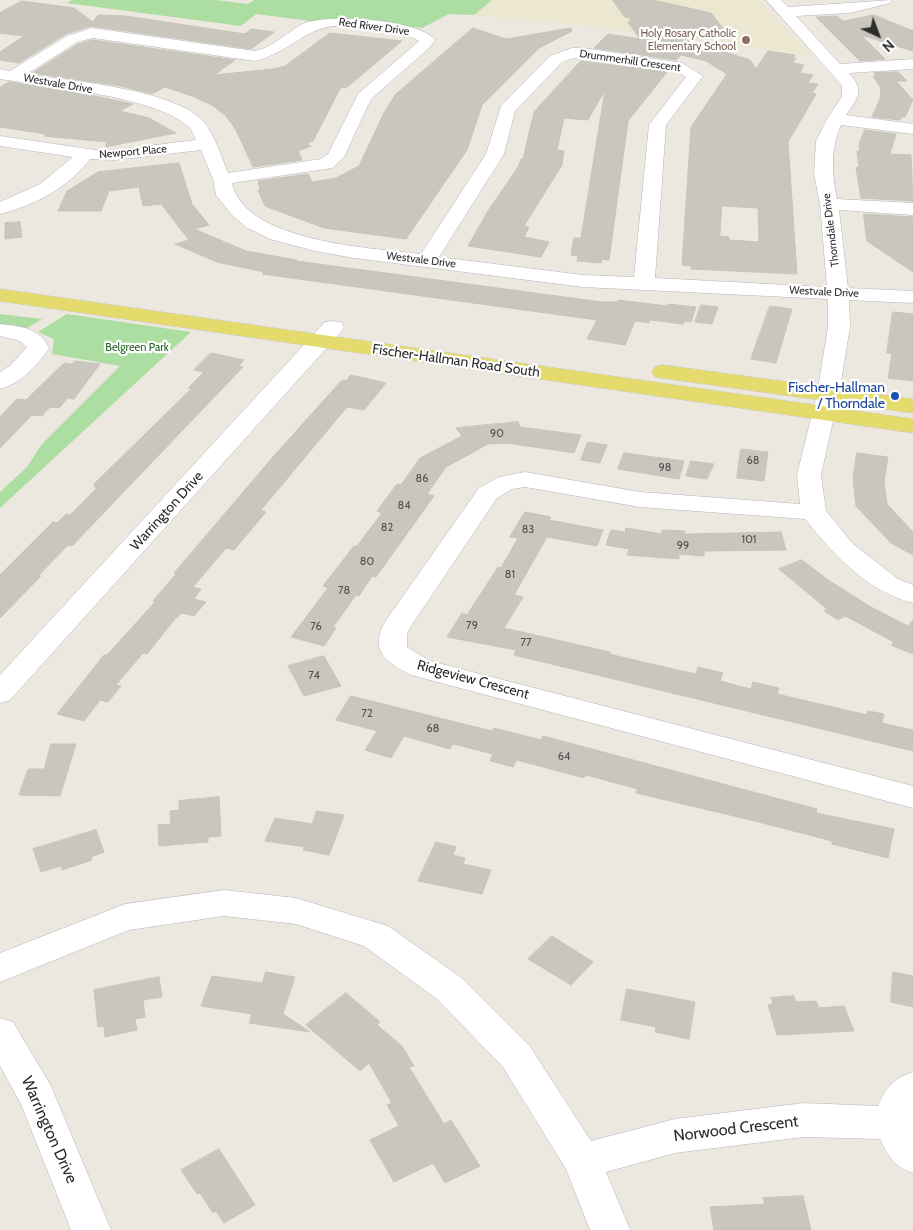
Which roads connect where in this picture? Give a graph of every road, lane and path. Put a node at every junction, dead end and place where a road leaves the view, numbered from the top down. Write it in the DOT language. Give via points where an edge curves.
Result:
graph roads {
  1 [pos="773,0"];
  2 [pos="885,0"];
  3 [pos="784,12"];
  4 [pos="913,64"];
  5 [pos="838,69"];
  6 [pos="6,75"];
  7 [pos="836,119"];
  8 [pos="913,129"];
  9 [pos="0,141"];
  10 [pos="207,144"];
  11 [pos="84,155"];
  12 [pos="222,179"];
  13 [pos="829,204"];
  14 [pos="0,208"];
  15 [pos="913,210"];
  16 [pos="427,260"];
  17 [pos="0,280"];
  18 [pos="644,283"];
  19 [pos="838,294"];
  20 [pos="0,295"];
  21 [pos="913,296"];
  22 [pos="0,330"];
  23 [pos="327,334"];
  24 [pos="0,382"];
  25 [pos="826,404"];
  26 [pos="913,406"];
  27 [pos="913,426"];
  28 [pos="812,512"];
  29 [pos="913,594"];
  30 [pos="0,693"];
  31 [pos="913,797"];
  32 [pos="0,968"];
  33 [pos="0,1034"];
  34 [pos="913,1088"];
  35 [pos="893,1123"];
  36 [pos="913,1156"];
  37 [pos="582,1161"];
  38 [pos="91,1230"];
  39 [pos="610,1230"];
  1 -- 3 [label="street, Thorndale Drive"];
  2 -- 3 [label="street" via="850,9"];
  3 -- 5 [label="street, Thorndale Drive"];
  4 -- 5 [label="street"];
  5 -- 7 [label="street, Thorndale Drive" via="850,84 850,97"];
  6 -- 10 [label="street, Westvale Drive" via="149,100 196,124"];
  6 -- 12 [label="street, Red River Drive" via="72,39 92,33 256,56 274,52 321,22 417,33 427,40 364,97 335,157 326,164"];
  7 -- 8 [label="street"];
  7 -- 13 [label="street, Thorndale Drive" via="824,141 823,174"];
  9 -- 11 [label="street, Newport Place"];
  10 -- 11 [label="street, Newport Place" via="115,155"];
  10 -- 12 [label="street, Westvale Drive"];
  11 -- 14 [label="street" via="78,164 31,198"];
  12 -- 16 [label="street, Westvale Drive" via="225,195 239,211 253,223 277,235 315,246"];
  13 -- 15 [label="street"];
  13 -- 19 [label="street, Thorndale Drive"];
  16 -- 18 [label="street, Westvale Drive" via="582,281"];
  16 -- 18 [label="street, Drummerhill Crescent" via="495,154 507,110 556,59 572,53 584,54 682,68 695,76 658,125"];
  17 -- 23 [label="main road, Fischer-Hallman Road South" via="105,292"];
  18 -- 19 [label="street, Westvale Drive"];
  19 -- 21 [label="street, Westvale Drive"];
  19 -- 25 [label="street, Thorndale Drive" via="839,327"];
  20 -- 23 [label="main road, Fischer-Hallman Road South"];
  22 -- 24 [label="street" via="33,339 38,348 18,371"];
  23 -- 25 [label="main road, Fischer-Hallman Road South" via="430,358"];
  23 -- 30 [label="street, Warrington Drive"];
  25 -- 26 [label="main road, Fischer-Hallman Road South"];
  25 -- 27 [label="main road, Fischer-Hallman Road South"];
  25 -- 28 [label="street, Thorndale Drive" via="809,475"];
  28 -- 29 [label="street" via="844,550 889,585"];
  28 -- 31 [label="street, Ridgeview Crescent" via="673,503 536,480 516,480 499,485 488,493 397,625 390,637 393,648 401,659 421,668"];
  32 -- 37 [label="street" via="124,917 224,903 296,911 376,936 450,989 516,1056"];
  33 -- 38 [label="street, Warrington Drive" via="38,1098"];
  34 -- 35 [label="street" via="894,1107"];
  35 -- 36 [label="street" via="898,1139"];
  35 -- 37 [label="street, Norwood Crescent" via="804,1120 675,1136"];
  37 -- 39 [label="street"];
}
